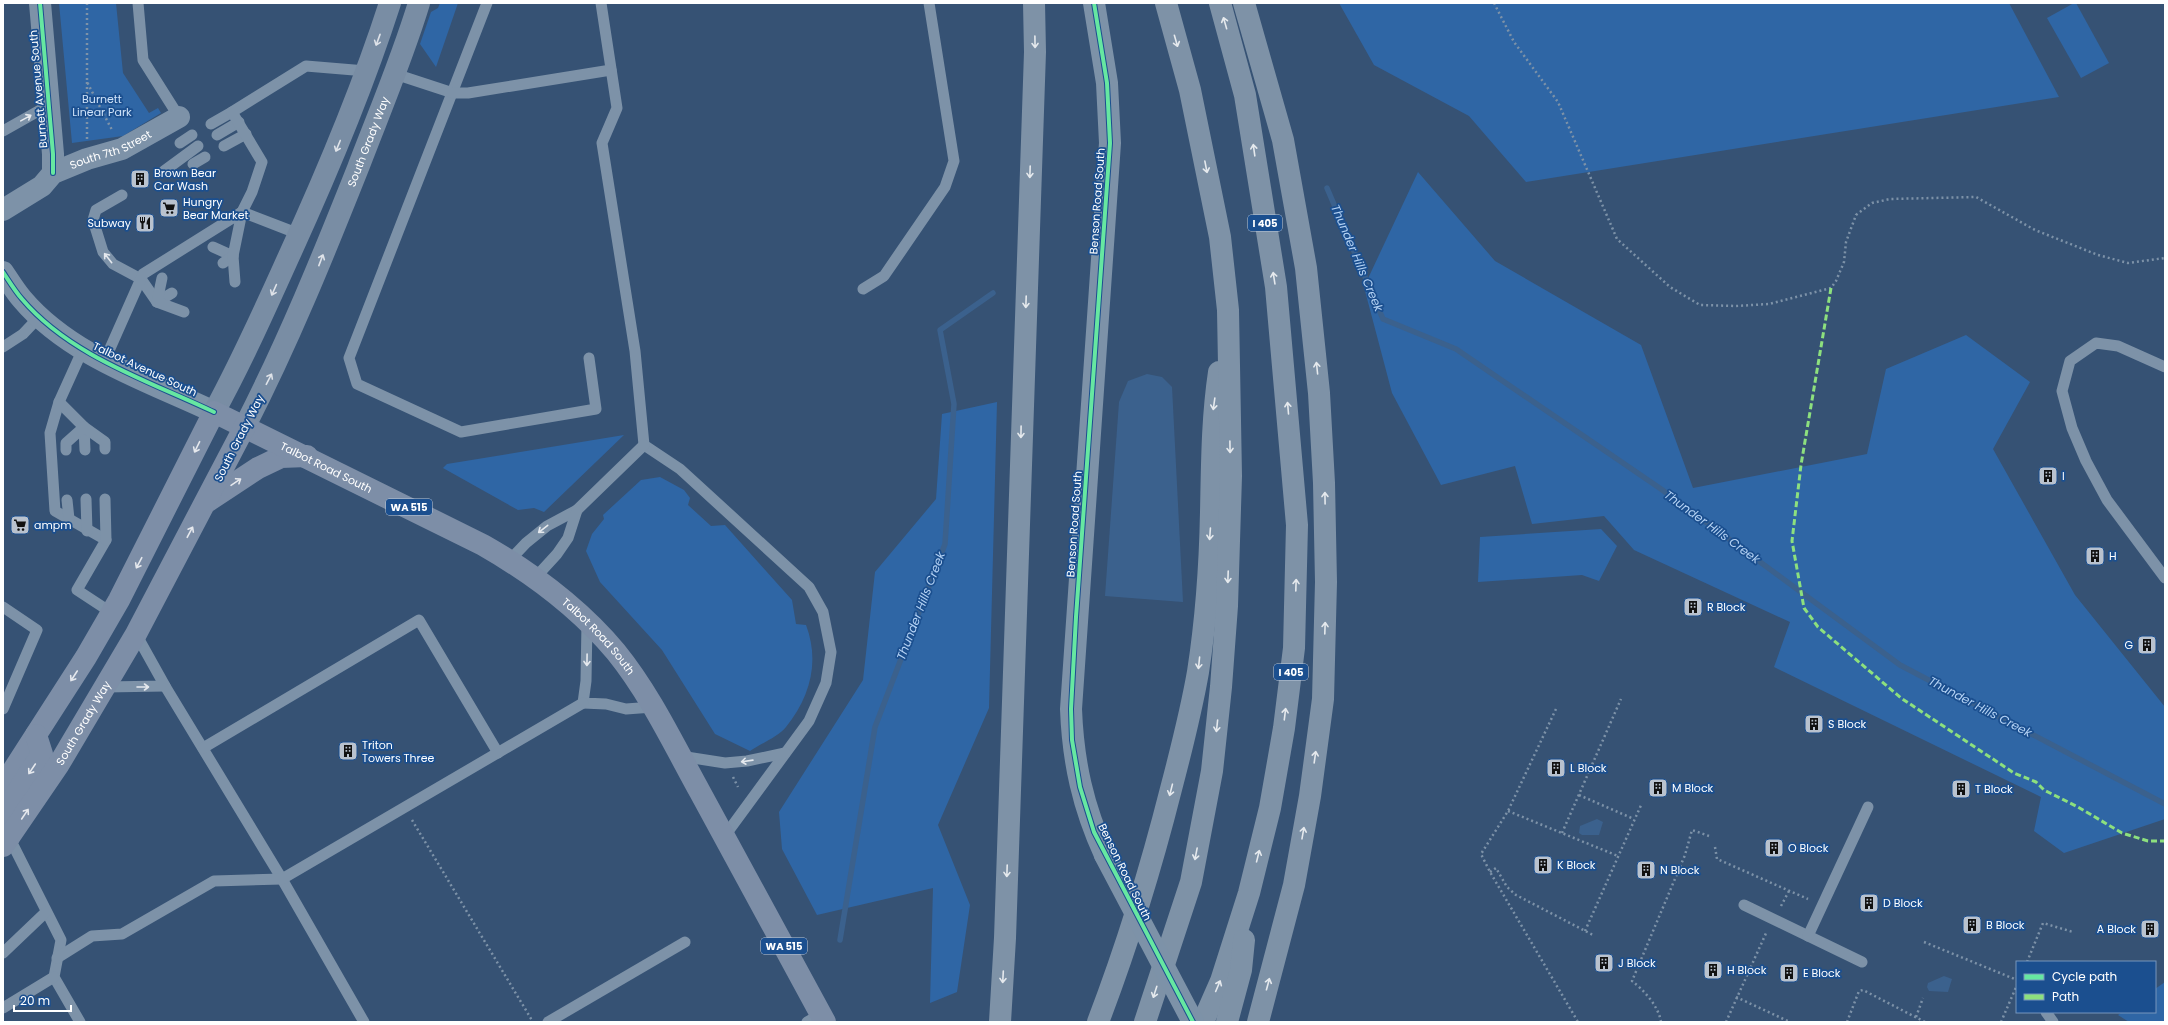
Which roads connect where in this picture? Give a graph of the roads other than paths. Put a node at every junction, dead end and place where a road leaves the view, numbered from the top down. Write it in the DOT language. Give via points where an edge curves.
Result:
graph roads {
  1 [pos="40,3"];
  2 [pos="138,3"];
  3 [pos="390,3"];
  4 [pos="419,3"];
  5 [pos="487,3"];
  6 [pos="601,3"];
  7 [pos="929,3"];
  8 [pos="1034,3"];
  9 [pos="1094,3"];
  10 [pos="1166,3"];
  11 [pos="1220,3"];
  12 [pos="1244,3"];
  13 [pos="611,70"];
  14 [pos="366,71"];
  15 [pos="395,74"];
  16 [pos="453,92"];
  17 [pos="49,105"];
  18 [pos="232,112"];
  19 [pos="178,117"];
  20 [pos="239,122"];
  21 [pos="211,124"];
  22 [pos="3,131"];
  23 [pos="246,134"];
  24 [pos="192,135"];
  25 [pos="217,135"];
  26 [pos="180,142"];
  27 [pos="198,146"];
  28 [pos="224,146"];
  29 [pos="205,157"];
  30 [pos="193,164"];
  31 [pos="164,171"];
  32 [pos="53,173"];
  33 [pos="122,195"];
  34 [pos="3,210"];
  35 [pos="242,212"];
  36 [pos="299,234"];
  37 [pos="213,248"];
  38 [pos="233,256"];
  39 [pos="223,263"];
  40 [pos="3,272"];
  41 [pos="162,278"];
  42 [pos="141,279"];
  43 [pos="235,282"];
  44 [pos="863,289"];
  45 [pos="172,293"];
  46 [pos="157,302"];
  47 [pos="1228,310"];
  48 [pos="184,312"];
  49 [pos="40,316"];
  50 [pos="3,346"];
  51 [pos="83,349"];
  52 [pos="589,358"];
  53 [pos="104,362"];
  54 [pos="2165,367"];
  55 [pos="59,402"];
  56 [pos="214,412"];
  57 [pos="245,426"];
  58 [pos="84,427"];
  59 [pos="644,445"];
  60 [pos="105,449"];
  61 [pos="66,450"];
  62 [pos="85,450"];
  63 [pos="306,456"];
  64 [pos="86,499"];
  65 [pos="105,499"];
  66 [pos="67,500"];
  67 [pos="204,504"];
  68 [pos="577,510"];
  69 [pos="69,519"];
  70 [pos="87,531"];
  71 [pos="106,540"];
  72 [pos="510,560"];
  73 [pos="535,578"];
  74 [pos="2165,578"];
  75 [pos="3,607"];
  76 [pos="112,613"];
  77 [pos="587,621"];
  78 [pos="133,639"];
  79 [pos="166,686"];
  80 [pos="104,687"];
  81 [pos="583,703"];
  82 [pos="653,707"];
  83 [pos="3,709"];
  84 [pos="36,735"];
  85 [pos="203,748"];
  86 [pos="785,753"];
  87 [pos="498,754"];
  88 [pos="680,756"];
  89 [pos="3,786"];
  90 [pos="1868,807"];
  91 [pos="724,837"];
  92 [pos="6,842"];
  93 [pos="282,878"];
  94 [pos="1249,894"];
  95 [pos="1744,905"];
  96 [pos="46,912"];
  97 [pos="1808,936"];
  98 [pos="685,942"];
  99 [pos="3,953"];
  100 [pos="57,958"];
  101 [pos="1862,962"];
  102 [pos="54,977"];
  103 [pos="3,1008"];
  104 [pos="2047,1013"];
  105 [pos="818,1019"];
  106 [pos="80,1022"];
  107 [pos="364,1022"];
  108 [pos="548,1022"];
  109 [pos="1000,1022"];
  110 [pos="1098,1022"];
  111 [pos="1145,1022"];
  112 [pos="1193,1022"];
  113 [pos="1203,1022"];
  114 [pos="1227,1022"];
  115 [pos="1258,1022"];
  116 [pos="2052,1022"];
  1 -- 17 [label="street, Burnett Avenue South"];
  2 -- 19 [label="lane" via="143,60"];
  3 -- 14 [label="main road, one-way"];
  4 -- 15 [label="main road, South Grady Way"];
  5 -- 16 [label="lane"];
  6 -- 13 [label="lane"];
  7 -- 44 [label="lane" via="954,161 946,187 884,276"];
  8 -- 109 [label="highway, one-way" via="1035,52 1020,503"];
  9 -- 112 [label="street, Benson Road South, bridge" via="1107,83 1110,142 1071,709 1072,740 1087,812 1105,855"];
  10 -- 47 [label="highway, one-way" via="1203,147 1220,237"];
  94 -- 11 [label="highway, I 405, one-way" via="1270,808 1284,728 1294,648 1298,525 1276,287 1246,95"];
  115 -- 12 [label="highway, one-way" via="1294,885 1310,796 1323,699 1326,582 1320,400 1306,268 1283,140"];
  13 -- 16 [label="lane" via="468,93"];
  13 -- 59 [label="lane" via="617,108 602,143 635,351"];
  14 -- 18 [label="lane" via="306,66"];
  14 -- 36 [label="main road, one-way" via="322,185"];
  15 -- 16 [label="lane"];
  57 -- 15 [label="main road, South Grady Way, one-way" via="278,361 319,267"];
  16 -- 52 [label="lane" via="349,358 357,384 461,432 596,409"];
  22 -- 17 [label="lane, one-way"];
  17 -- 32 [label="street, Burnett Avenue South" via="54,154"];
  18 -- 20 [label="lane"];
  18 -- 21 [label="lane"];
  19 -- 32 [label="street, South 7th Street" via="122,149 87,159"];
  20 -- 23 [label="lane"];
  20 -- 25 [label="lane"];
  23 -- 28 [label="lane"];
  23 -- 35 [label="lane" via="262,162"];
  24 -- 26 [label="lane"];
  27 -- 31 [label="lane"];
  29 -- 30 [label="lane"];
  32 -- 34 [label="street, South 7th Street" via="42,186"];
  42 -- 33 [label="lane, one-way" via="113,264 103,252 93,220 96,210"];
  35 -- 36 [label="lane"];
  35 -- 38 [label="lane"];
  35 -- 42 [label="lane" via="143,274"];
  36 -- 56 [label="main road, one-way" via="242,361"];
  37 -- 38 [label="lane"];
  38 -- 39 [label="lane"];
  38 -- 43 [label="lane"];
  40 -- 49 [label="street, Talbot Avenue South" via="22,299"];
  41 -- 46 [label="lane"];
  42 -- 46 [label="lane"];
  42 -- 53 [label="lane"];
  45 -- 46 [label="lane"];
  46 -- 48 [label="lane"];
  47 -- 110 [label="highway, one-way" via="1213,410 1211,515 1206,602 1198,672 1183,743 1151,866"];
  47 -- 111 [label="highway, one-way" via="1231,476 1227,606 1213,764 1191,882"];
  49 -- 50 [label="lane" via="23,334"];
  49 -- 51 [label="street, Talbot Avenue South" via="56,331"];
  51 -- 53 [label="street, Talbot Avenue South"];
  51 -- 55 [label="lane"];
  53 -- 56 [label="street, Talbot Avenue South"];
  54 -- 74 [label="lane" via="2118,346 2096,344 2070,361 2062,391 2072,428 2107,500"];
  55 -- 58 [label="lane"];
  55 -- 69 [label="lane" via="50,433 55,511"];
  56 -- 57 [label="main road, Talbot Road South / WA 515"];
  56 -- 76 [label="main road, one-way"];
  57 -- 63 [label="main road, Talbot Road South / WA 515"];
  57 -- 67 [label="main road, South Grady Way"];
  58 -- 60 [label="lane" via="105,442"];
  58 -- 61 [label="lane" via="66,443"];
  58 -- 62 [label="lane"];
  59 -- 68 [label="lane"];
  59 -- 86 [label="lane" via="680,469 809,587 823,612 830,652 826,683 809,721"];
  67 -- 63 [label="main road, one-way" via="258,468 281,457"];
  63 -- 72 [label="main road, Talbot Road South / WA 515"];
  64 -- 70 [label="lane"];
  65 -- 71 [label="lane"];
  66 -- 69 [label="lane"];
  78 -- 67 [label="main road, South Grady Way, one-way"];
  68 -- 72 [label="lane, one-way" via="547,526"];
  68 -- 73 [label="lane" via="568,538"];
  69 -- 70 [label="lane"];
  70 -- 71 [label="lane"];
  71 -- 76 [label="lane" via="77,590"];
  72 -- 73 [label="main road, Talbot Road South / WA 515"];
  73 -- 77 [label="main road, Talbot Road South / WA 515"];
  75 -- 83 [label="lane" via="37,630"];
  76 -- 78 [label="main road"];
  76 -- 84 [label="main road, one-way"];
  77 -- 81 [label="lane, one-way"];
  77 -- 82 [label="main road, Talbot Road South / WA 515" via="616,653"];
  78 -- 79 [label="lane"];
  78 -- 80 [label="main road, South Grady Way"];
  80 -- 79 [label="lane, one-way"];
  79 -- 85 [label="lane"];
  92 -- 80 [label="main road, South Grady Way, one-way" via="59,764"];
  81 -- 82 [label="lane" via="606,704 626,709"];
  81 -- 87 [label="lane"];
  82 -- 88 [label="main road, Talbot Road South / WA 515"];
  84 -- 89 [label="main road"];
  84 -- 92 [label="main road, one-way" via="42,754 8,806"];
  85 -- 87 [label="lane" via="419,620"];
  85 -- 93 [label="lane"];
  86 -- 88 [label="lane, one-way" via="724,763"];
  86 -- 91 [label="lane"];
  87 -- 93 [label="lane"];
  88 -- 91 [label="main road, Talbot Road South / WA 515"];
  90 -- 97 [label="lane"];
  91 -- 105 [label="main road, Talbot Road South / WA 515"];
  92 -- 96 [label="lane"];
  93 -- 100 [label="lane" via="214,881 122,934 92,936"];
  93 -- 107 [label="lane"];
  113 -- 94 [label="highway, I 405, one-way" via="1221,981"];
  94 -- 114 [label="highway" via="1241,970"];
  95 -- 97 [label="lane"];
  96 -- 99 [label="lane"];
  96 -- 100 [label="lane" via="60,940"];
  97 -- 101 [label="lane"];
  98 -- 108 [label="lane"];
  100 -- 102 [label="lane"];
  102 -- 103 [label="lane"];
  102 -- 106 [label="lane"];
  104 -- 116 [label="lane"];
}
